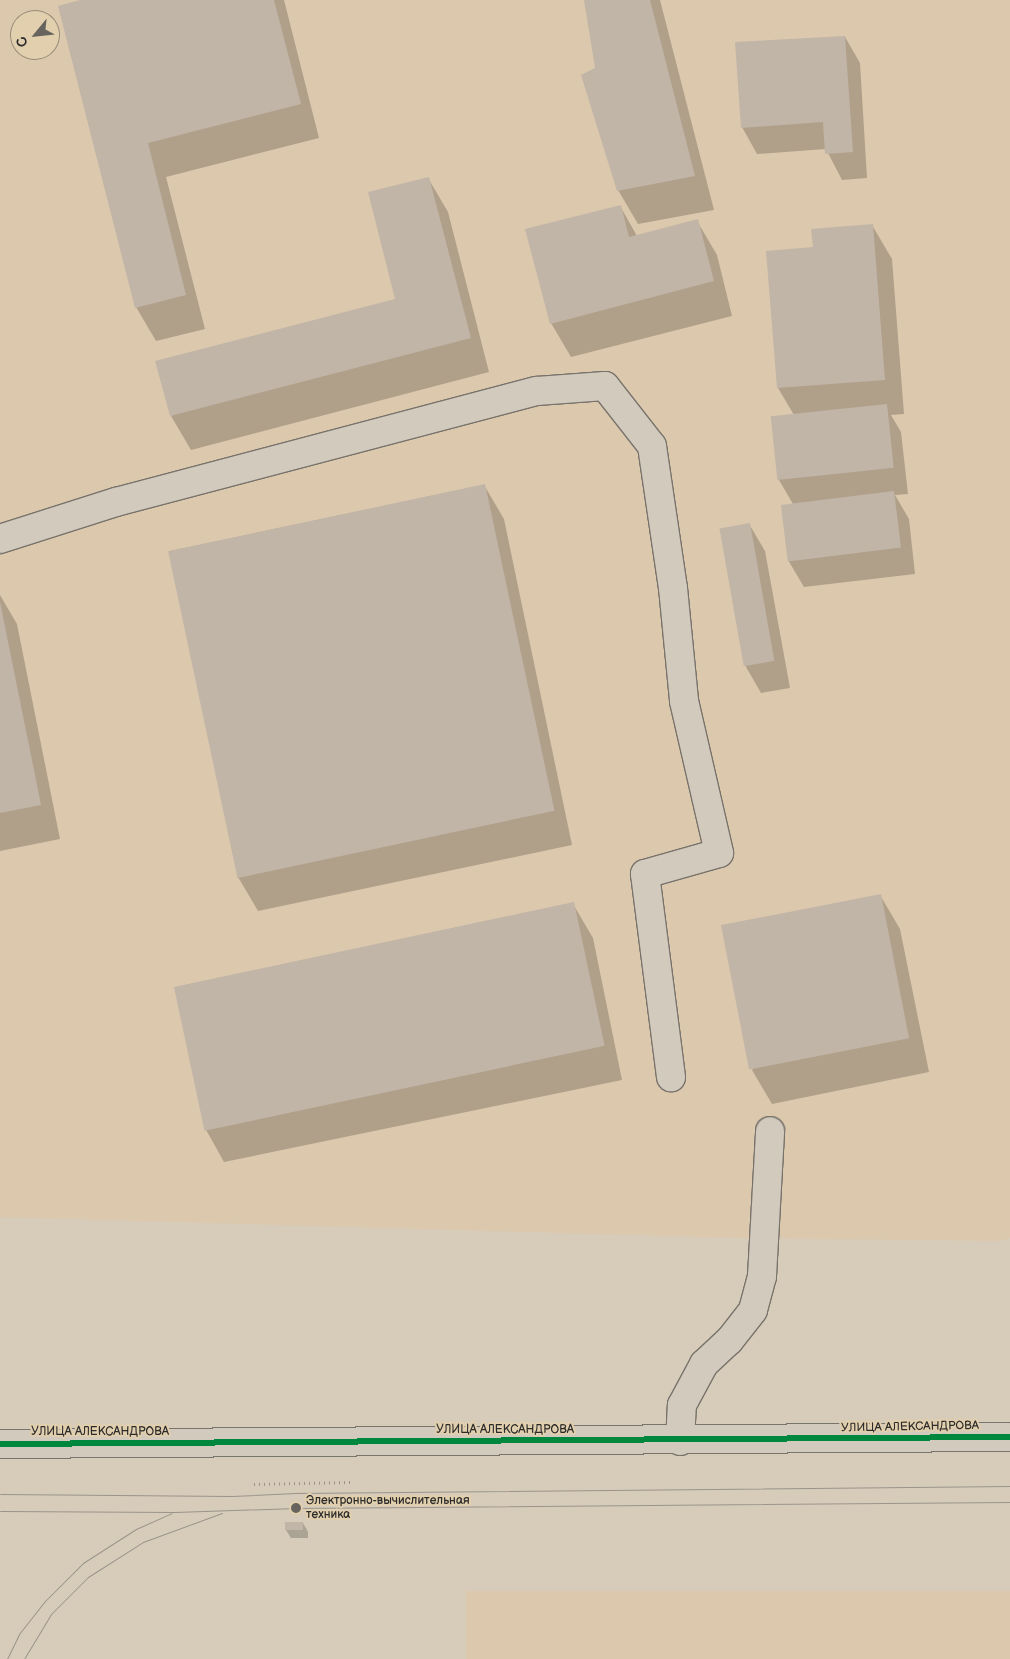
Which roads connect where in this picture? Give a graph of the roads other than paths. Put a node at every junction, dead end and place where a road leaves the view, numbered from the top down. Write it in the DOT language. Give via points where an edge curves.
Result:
graph roads {
  1 [pos="0,539"];
  2 [pos="671,1077"];
  3 [pos="770,1131"];
  4 [pos="1010,1438"];
  5 [pos="680,1441"];
  6 [pos="0,1444"];
  1 -- 2 [label="street" via="116,502 537,391 605,386 652,446 673,588 684,701 719,852 645,874"];
  3 -- 5 [label="street" via="762,1276 753,1310 729,1341 704,1364 682,1405"];
  4 -- 5 [label="street, УЛИЦА АЛЕКСАНДРОВА"];
  5 -- 6 [label="street, УЛИЦА АЛЕКСАНДРОВА"];
}
